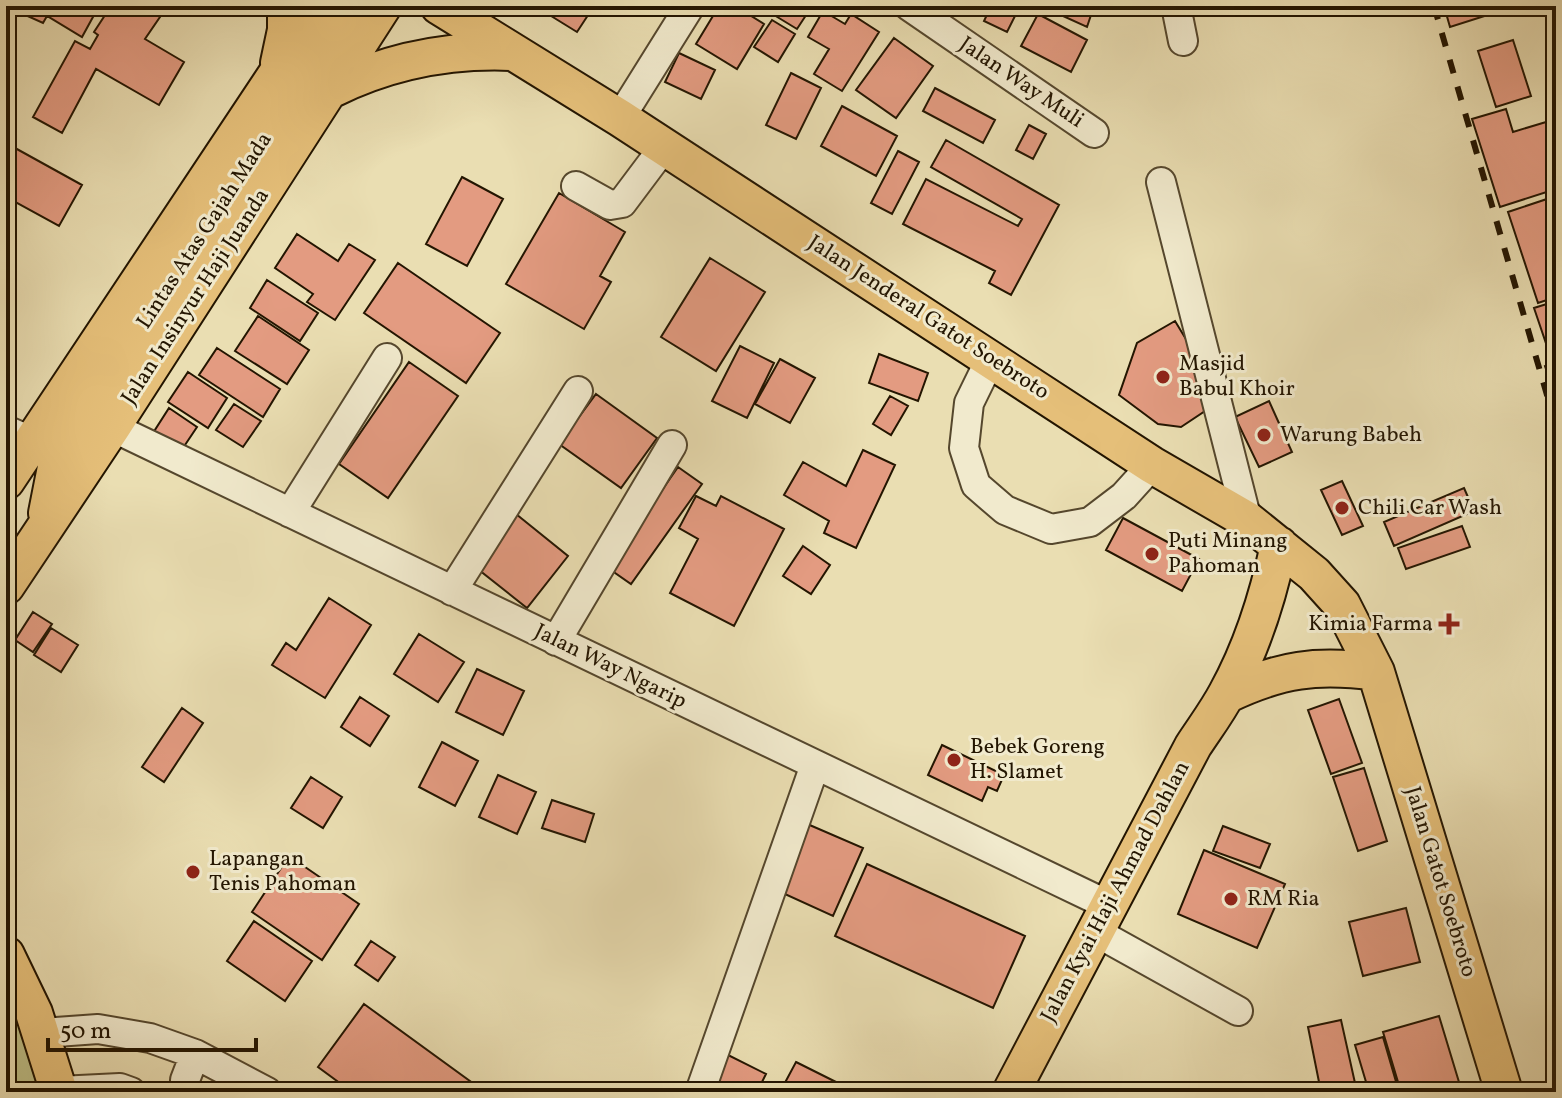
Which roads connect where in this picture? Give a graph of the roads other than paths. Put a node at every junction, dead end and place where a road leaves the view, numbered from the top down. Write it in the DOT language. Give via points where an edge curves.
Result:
graph roads {
  1 [pos="286,6"];
  2 [pos="322,6"];
  3 [pos="353,6"];
  4 [pos="383,6"];
  5 [pos="439,6"];
  6 [pos="690,6"];
  7 [pos="909,6"];
  8 [pos="1176,6"];
  9 [pos="1183,41"];
  10 [pos="513,52"];
  11 [pos="276,76"];
  12 [pos="330,90"];
  13 [pos="620,118"];
  14 [pos="1094,133"];
  15 [pos="664,147"];
  16 [pos="1161,182"];
  17 [pos="576,186"];
  18 [pos="387,358"];
  19 [pos="991,358"];
  20 [pos="578,391"];
  21 [pos="112,427"];
  22 [pos="40,445"];
  23 [pos="672,445"];
  24 [pos="1152,465"];
  25 [pos="6,481"];
  26 [pos="6,488"];
  27 [pos="290,513"];
  28 [pos="1247,520"];
  29 [pos="45,526"];
  30 [pos="1279,545"];
  31 [pos="6,586"];
  32 [pos="452,591"];
  33 [pos="556,641"];
  34 [pos="1376,672"];
  35 [pos="1226,695"];
  36 [pos="815,765"];
  37 [pos="1101,918"];
  38 [pos="6,955"];
  39 [pos="1238,1011"];
  40 [pos="42,1033"];
  41 [pos="195,1054"];
  42 [pos="59,1091"];
  43 [pos="131,1092"];
  44 [pos="185,1092"];
  45 [pos="267,1092"];
  46 [pos="700,1092"];
  47 [pos="1011,1092"];
  48 [pos="1504,1092"];
  1 -- 11 [label="main road"];
  2 -- 11 [label="main road"];
  3 -- 22 [label="main road, Lintas Atas Gajah Mada"];
  4 -- 12 [label="main road, Jalan Insinyur Haji Juanda"];
  5 -- 10 [label="main road, Jalan Jenderal Gatot Soebroto"];
  6 -- 13 [label="street"];
  7 -- 14 [label="street, Jalan Way Muli"];
  8 -- 9 [label="street"];
  10 -- 12 [label="main road" via="418,58"];
  10 -- 13 [label="main road, Jalan Jenderal Gatot Soebroto"];
  11 -- 22 [label="main road"];
  12 -- 21 [label="main road, Jalan Insinyur Haji Juanda"];
  13 -- 15 [label="main road, Jalan Jenderal Gatot Soebroto"];
  15 -- 17 [label="street" via="622,203 610,205"];
  15 -- 19 [label="main road, Jalan Jenderal Gatot Soebroto"];
  16 -- 28 [label="street"];
  18 -- 27 [label="street"];
  19 -- 24 [label="main road, Jalan Jenderal Gatot Soebroto"];
  19 -- 24 [label="street" via="969,403 964,448 976,485 1005,510 1051,529 1090,522"];
  20 -- 32 [label="street"];
  21 -- 27 [label="street, Jalan Way Ngarip"];
  21 -- 29 [label="main road, Jalan Insinyur Haji Juanda"];
  22 -- 25 [label="main road"];
  22 -- 26 [label="main road, Lintas Atas Gajah Mada"];
  22 -- 29 [label="main road, Lintas Atas Gajah Mada"];
  23 -- 33 [label="street"];
  24 -- 28 [label="main road, Jalan Jenderal Gatot Soebroto"];
  27 -- 32 [label="street, Jalan Way Ngarip"];
  28 -- 30 [label="main road, Jalan Jenderal Gatot Soebroto"];
  29 -- 31 [label="main road, Jalan Insinyur Haji Juanda"];
  30 -- 34 [label="main road, Jalan Jenderal Gatot Soebroto" via="1342,605"];
  30 -- 35 [label="main road, Jalan Kyai Haji Ahmad Dahlan" via="1259,622"];
  32 -- 33 [label="street, Jalan Way Ngarip"];
  33 -- 36 [label="street, Jalan Way Ngarip"];
  34 -- 35 [label="main road" via="1299,670"];
  34 -- 48 [label="main road, Jalan Gatot Soebroto"];
  35 -- 37 [label="main road, Jalan Kyai Haji Ahmad Dahlan"];
  36 -- 37 [label="street, Jalan Way Ngarip"];
  36 -- 46 [label="street"];
  37 -- 39 [label="street, Jalan Way Ngarip"];
  37 -- 47 [label="main road, Jalan Kyai Haji Ahmad Dahlan"];
  38 -- 40 [label="main road"];
  40 -- 41 [label="street" via="98,1029 150,1038"];
  40 -- 42 [label="main road"];
  41 -- 44 [label="street"];
  41 -- 45 [label="street"];
  42 -- 43 [label="street"];
}
